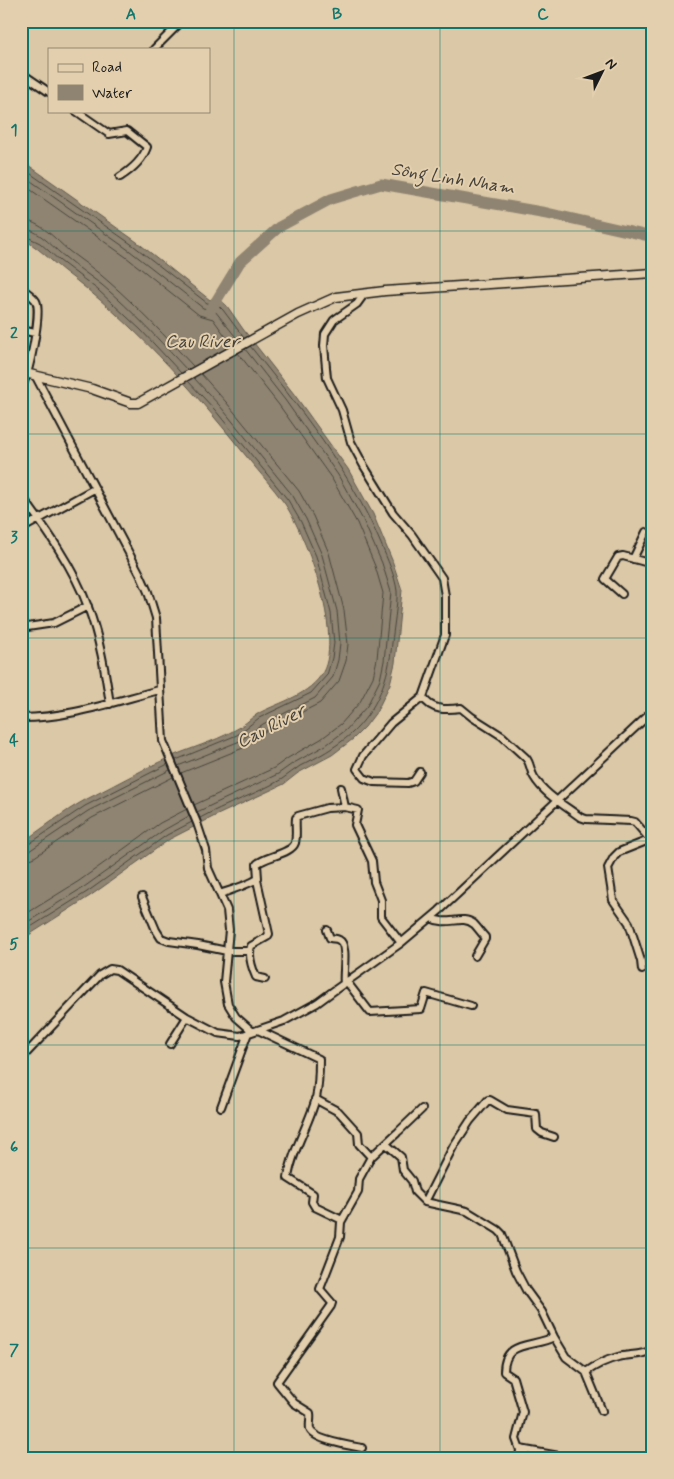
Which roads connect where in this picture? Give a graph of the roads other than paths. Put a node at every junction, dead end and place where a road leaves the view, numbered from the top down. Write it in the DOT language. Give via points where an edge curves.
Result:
graph roads {
  1 [pos="182,21"];
  2 [pos="155,48"];
  3 [pos="21,73"];
  4 [pos="48,91"];
  5 [pos="77,112"];
  6 [pos="120,177"];
  7 [pos="653,273"];
  8 [pos="21,288"];
  9 [pos="365,293"];
  10 [pos="21,330"];
  11 [pos="35,333"];
  12 [pos="28,373"];
  13 [pos="21,387"];
  14 [pos="94,489"];
  15 [pos="21,495"];
  16 [pos="39,519"];
  17 [pos="21,528"];
  18 [pos="646,532"];
  19 [pos="653,555"];
  20 [pos="633,559"];
  21 [pos="622,594"];
  22 [pos="88,606"];
  23 [pos="21,628"];
  24 [pos="159,690"];
  25 [pos="423,698"];
  26 [pos="110,704"];
  27 [pos="653,711"];
  28 [pos="21,718"];
  29 [pos="420,772"];
  30 [pos="341,788"];
  31 [pos="558,800"];
  32 [pos="345,807"];
  33 [pos="651,842"];
  34 [pos="257,880"];
  35 [pos="220,894"];
  36 [pos="142,898"];
  37 [pos="431,918"];
  38 [pos="327,930"];
  39 [pos="401,943"];
  40 [pos="227,951"];
  41 [pos="250,951"];
  42 [pos="475,956"];
  43 [pos="642,970"];
  44 [pos="265,980"];
  45 [pos="345,983"];
  46 [pos="471,1006"];
  47 [pos="187,1017"];
  48 [pos="253,1031"];
  49 [pos="170,1044"];
  50 [pos="21,1059"];
  51 [pos="316,1099"];
  52 [pos="221,1107"];
  53 [pos="422,1110"];
  54 [pos="554,1137"];
  55 [pos="386,1144"];
  56 [pos="371,1157"];
  57 [pos="425,1202"];
  58 [pos="342,1220"];
  59 [pos="554,1337"];
  60 [pos="653,1349"];
  61 [pos="586,1372"];
  62 [pos="602,1411"];
  63 [pos="362,1448"];
  64 [pos="520,1449"];
  65 [pos="559,1456"];
  66 [pos="519,1458"];
  1 -- 2 [label="street"];
  3 -- 4 [label="street"];
  5 -- 6 [label="street" via="109,134 127,131 147,147"];
  7 -- 9 [label="main road"];
  8 -- 11 [label="street" via="32,296 38,308"];
  9 -- 12 [label="main road" via="336,297 298,314 138,403"];
  9 -- 25 [label="street" via="357,304 334,320 325,334 327,378 359,458 393,513 442,578 445,635"];
  10 -- 11 [label="street"];
  11 -- 12 [label="street"];
  12 -- 13 [label="street"];
  12 -- 14 [label="street"];
  14 -- 16 [label="street"];
  14 -- 24 [label="street" via="152,603 156,618"];
  15 -- 16 [label="street"];
  16 -- 17 [label="street"];
  16 -- 22 [label="street" via="60,551"];
  18 -- 20 [label="street"];
  19 -- 20 [label="street" via="645,562"];
  20 -- 21 [label="street" via="618,557 605,577"];
  22 -- 23 [label="street" via="54,623"];
  22 -- 26 [label="street" via="102,650"];
  24 -- 26 [label="street"];
  24 -- 35 [label="street" via="163,741 197,823 208,868"];
  25 -- 29 [label="street" via="391,723 357,764 364,778 374,782 408,783 414,781"];
  25 -- 31 [label="street" via="432,707 444,710 461,708 502,736 526,758 535,778"];
  26 -- 28 [label="street" via="86,711"];
  27 -- 31 [label="street"];
  30 -- 32 [label="street"];
  31 -- 33 [label="street" via="586,819 635,822"];
  31 -- 37 [label="street"];
  32 -- 34 [label="street" via="298,816 293,845 257,864"];
  32 -- 39 [label="street" via="358,810 355,825 372,861 374,882 381,900 381,917"];
  33 -- 43 [label="street" via="619,852 608,868 613,900 629,923"];
  34 -- 35 [label="street"];
  34 -- 41 [label="street" via="269,934 251,946"];
  35 -- 40 [label="street" via="229,921"];
  36 -- 40 [label="street" via="161,938"];
  37 -- 39 [label="street"];
  37 -- 42 [label="street" via="439,922 461,920 474,924 485,937"];
  38 -- 45 [label="street" via="330,938 342,944"];
  39 -- 45 [label="street"];
  40 -- 41 [label="street"];
  40 -- 48 [label="street" via="224,982 228,1004 236,1017"];
  41 -- 44 [label="street" via="256,977"];
  45 -- 46 [label="street" via="370,1012 421,1009 426,993"];
  45 -- 48 [label="street" via="284,1021"];
  47 -- 48 [label="street" via="218,1033 240,1036"];
  47 -- 49 [label="street"];
  47 -- 50 [label="street" via="130,978 110,969 100,975"];
  48 -- 51 [label="street" via="319,1059"];
  48 -- 52 [label="street"];
  51 -- 56 [label="street" via="339,1112 358,1133 359,1144"];
  51 -- 58 [label="street" via="294,1153 288,1178 313,1194 315,1207"];
  53 -- 55 [label="street"];
  54 -- 57 [label="street" via="537,1129 536,1114 507,1110 488,1100 453,1147"];
  55 -- 56 [label="street"];
  55 -- 57 [label="street" via="401,1157 403,1170 412,1181 415,1192"];
  56 -- 58 [label="street" via="359,1179 358,1192"];
  57 -- 59 [label="street" via="466,1211 502,1234 516,1271"];
  58 -- 63 [label="street" via="340,1237 320,1289 331,1306 278,1382 294,1403 311,1415 311,1432 338,1444"];
  59 -- 61 [label="street" via="570,1362"];
  59 -- 64 [label="street" via="516,1348 506,1358 504,1372 513,1378 523,1412 516,1439"];
  60 -- 61 [label="street" via="607,1360"];
  61 -- 62 [label="street"];
  64 -- 65 [label="street"];
  64 -- 66 [label="street"];
}
